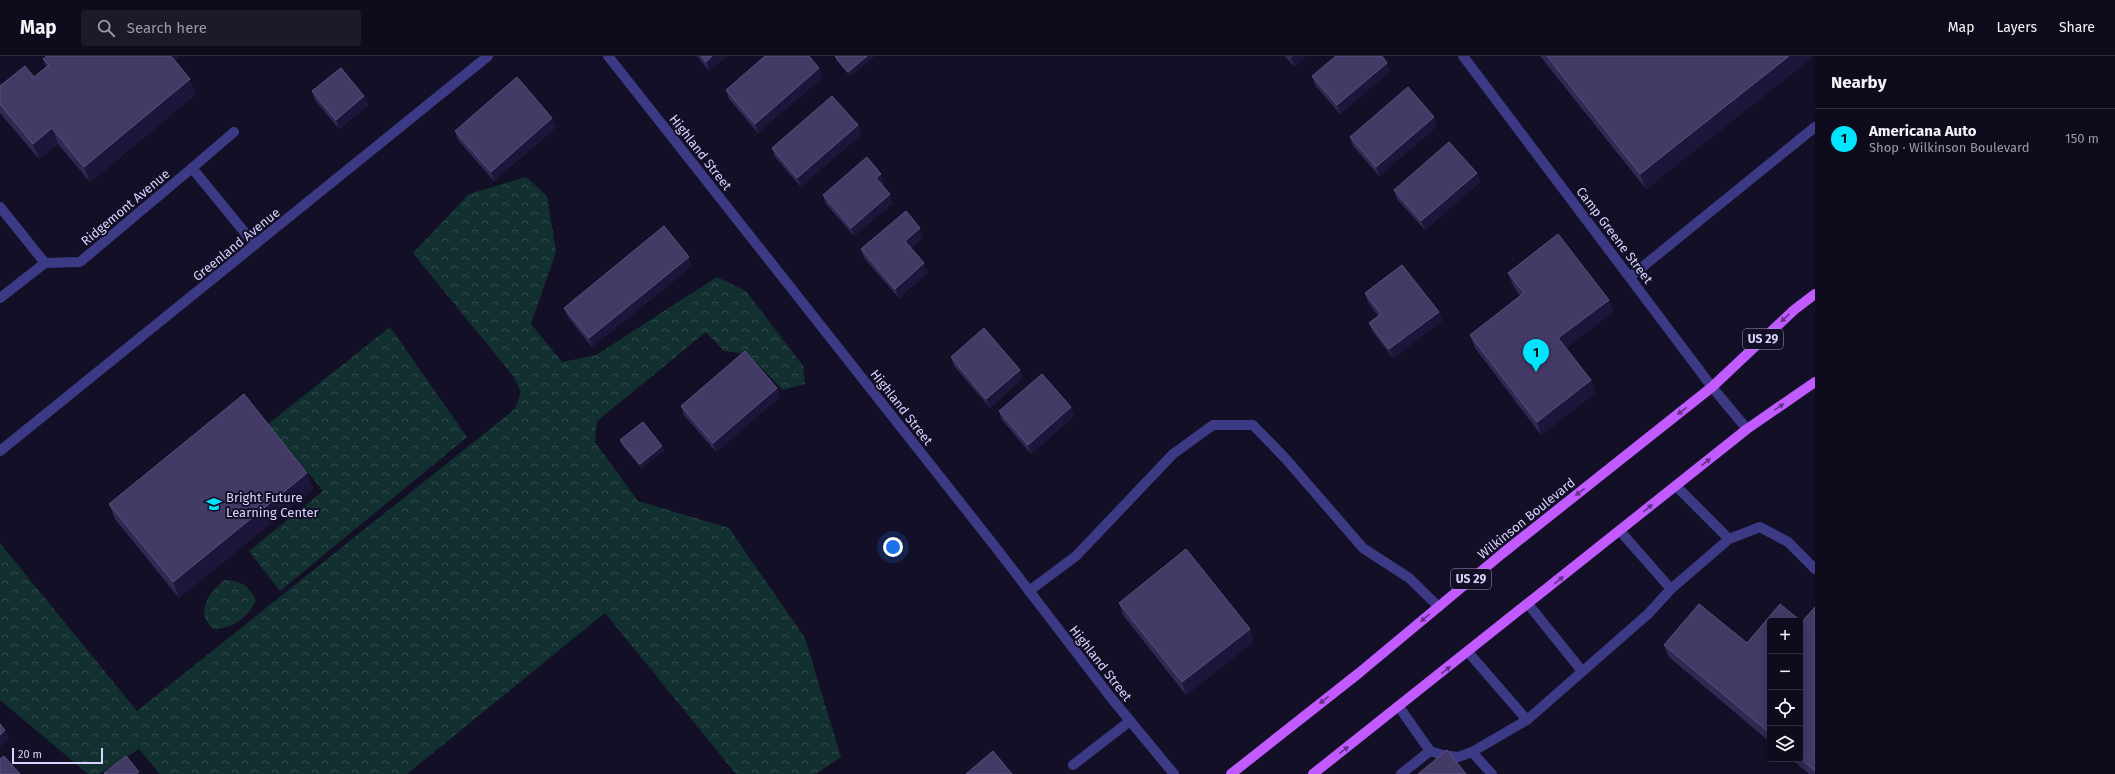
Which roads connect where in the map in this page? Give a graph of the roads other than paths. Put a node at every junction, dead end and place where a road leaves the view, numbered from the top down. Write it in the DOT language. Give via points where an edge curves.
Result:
graph roads {
  1 [pos="488,56"];
  2 [pos="608,56"];
  3 [pos="1463,56"];
  4 [pos="1815,126"];
  5 [pos="234,132"];
  6 [pos="192,168"];
  7 [pos="0,207"];
  8 [pos="255,245"];
  9 [pos="45,262"];
  10 [pos="1630,277"];
  11 [pos="1815,294"];
  12 [pos="0,298"];
  13 [pos="1815,382"];
  14 [pos="1712,387"];
  15 [pos="1747,429"];
  16 [pos="0,451"];
  17 [pos="1676,486"];
  18 [pos="1620,531"];
  19 [pos="1729,539"];
  20 [pos="1815,569"];
  21 [pos="1671,589"];
  22 [pos="1029,590"];
  23 [pos="1528,604"];
  24 [pos="1439,606"];
  25 [pos="1468,652"];
  26 [pos="1582,671"];
  27 [pos="1399,707"];
  28 [pos="1527,720"];
  29 [pos="1130,721"];
  30 [pos="1430,751"];
  31 [pos="1472,752"];
  32 [pos="1073,765"];
  33 [pos="1174,774"];
  34 [pos="1231,774"];
  35 [pos="1313,774"];
  36 [pos="1401,774"];
  37 [pos="1492,774"];
  1 -- 8 [label="street, Greenland Avenue"];
  2 -- 22 [label="street, Highland Street"];
  3 -- 10 [label="street, Camp Greene Street"];
  4 -- 10 [label="street"];
  5 -- 6 [label="street, Ridgemont Avenue"];
  6 -- 8 [label="street"];
  6 -- 9 [label="street, Ridgemont Avenue" via="80,262"];
  7 -- 9 [label="street"];
  8 -- 16 [label="street, Greenland Avenue"];
  9 -- 12 [label="street"];
  10 -- 14 [label="street, Camp Greene Street"];
  11 -- 14 [label="main road, Wilkinson Boulevard / US 29, one-way" via="1794,310"];
  15 -- 13 [label="main road, one-way"];
  14 -- 15 [label="street, Camp Greene Street"];
  14 -- 24 [label="main road, Wilkinson Boulevard / US 29, one-way"];
  17 -- 15 [label="main road, one-way"];
  18 -- 17 [label="main road, one-way"];
  17 -- 19 [label="street"];
  18 -- 21 [label="street"];
  23 -- 18 [label="main road, one-way"];
  19 -- 20 [label="street" via="1760,528 1788,542"];
  19 -- 21 [label="street"];
  21 -- 26 [label="street" via="1648,614"];
  22 -- 24 [label="street" via="1076,556 1173,454 1213,425 1253,425 1363,548 1409,578"];
  22 -- 29 [label="street, Highland Street"];
  23 -- 25 [label="main road"];
  23 -- 26 [label="street"];
  24 -- 34 [label="main road, Wilkinson Boulevard / US 29, one-way"];
  27 -- 25 [label="main road, one-way"];
  25 -- 28 [label="street"];
  26 -- 28 [label="street"];
  27 -- 30 [label="street"];
  35 -- 27 [label="main road, one-way"];
  28 -- 31 [label="street"];
  29 -- 32 [label="street"];
  29 -- 33 [label="street, Highland Street"];
  30 -- 31 [label="street" via="1458,756"];
  30 -- 36 [label="street"];
  31 -- 37 [label="street"];
}
